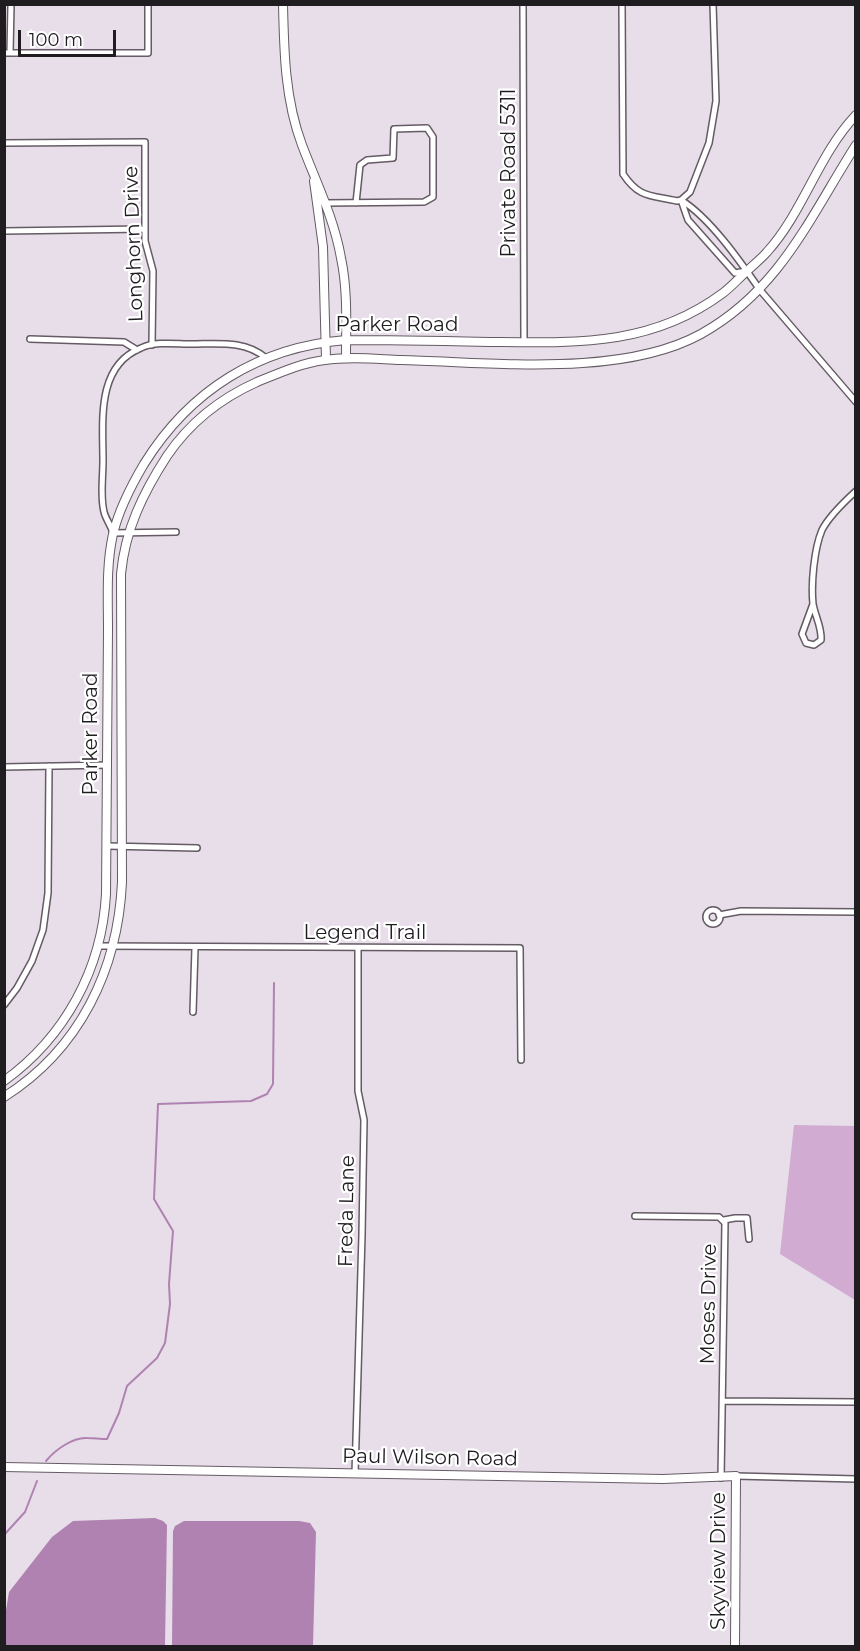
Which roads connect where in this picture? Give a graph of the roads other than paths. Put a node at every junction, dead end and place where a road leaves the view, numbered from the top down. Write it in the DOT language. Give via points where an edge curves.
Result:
graph roads {
  1 [pos="11,4"];
  2 [pos="148,4"];
  3 [pos="283,4"];
  4 [pos="523,4"];
  5 [pos="622,4"];
  6 [pos="713,4"];
  7 [pos="7,53"];
  8 [pos="855,115"];
  9 [pos="4,143"];
  10 [pos="855,145"];
  11 [pos="312,168"];
  12 [pos="681,200"];
  13 [pos="326,203"];
  14 [pos="356,203"];
  15 [pos="145,229"];
  16 [pos="4,231"];
  17 [pos="747,271"];
  18 [pos="760,290"];
  19 [pos="30,339"];
  20 [pos="346,340"];
  21 [pos="327,341"];
  22 [pos="524,342"];
  23 [pos="152,345"];
  24 [pos="137,350"];
  25 [pos="266,358"];
  26 [pos="346,358"];
  27 [pos="326,360"];
  28 [pos="855,402"];
  29 [pos="855,492"];
  30 [pos="129,532"];
  31 [pos="177,532"];
  32 [pos="113,533"];
  33 [pos="813,604"];
  34 [pos="108,765"];
  35 [pos="49,766"];
  36 [pos="4,767"];
  37 [pos="107,846"];
  38 [pos="122,846"];
  39 [pos="197,848"];
  40 [pos="855,912"];
  41 [pos="719,915"];
  42 [pos="99,946"];
  43 [pos="113,946"];
  44 [pos="195,948"];
  45 [pos="358,948"];
  46 [pos="4,1005"];
  47 [pos="194,1012"];
  48 [pos="521,1060"];
  49 [pos="4,1081"];
  50 [pos="4,1097"];
  51 [pos="635,1216"];
  52 [pos="724,1220"];
  53 [pos="749,1239"];
  54 [pos="723,1401"];
  55 [pos="855,1402"];
  56 [pos="4,1467"];
  57 [pos="355,1474"];
  58 [pos="736,1476"];
  59 [pos="721,1478"];
  60 [pos="855,1479"];
  61 [pos="735,1647"];
  1 -- 7 [label="street"];
  2 -- 7 [label="street" via="148,53"];
  3 -- 11 [label="main road" via="289,98"];
  4 -- 22 [label="street, Private Road 5311"];
  5 -- 12 [label="street" via="623,174 643,194"];
  6 -- 12 [label="street" via="716,101 709,142 690,192"];
  8 -- 17 [label="main road, Parker Road" via="836,138 779,238"];
  9 -- 15 [label="street, Longhorn Drive" via="145,142"];
  10 -- 18 [label="main road, Parker Road" via="799,242"];
  11 -- 13 [label="main road"];
  11 -- 21 [label="main road" via="323,247"];
  12 -- 17 [label="street" via="696,209"];
  12 -- 17 [label="street" via="688,220 735,273"];
  13 -- 14 [label="street"];
  13 -- 20 [label="main road" via="342,259"];
  14 -- 14 [label="street" via="424,202 433,197 433,137 427,128 394,129 393,158 367,160 360,165"];
  15 -- 16 [label="street"];
  15 -- 23 [label="street, Longhorn Drive" via="153,272"];
  17 -- 18 [label="street"];
  17 -- 22 [label="main road, Parker Road" via="707,304 668,324 634,335 605,340"];
  18 -- 26 [label="main road, Parker Road" via="700,335 669,348 615,361 560,364"];
  18 -- 28 [label="street"];
  19 -- 24 [label="street" via="124,342"];
  20 -- 21 [label="main road, Parker Road"];
  20 -- 22 [label="main road, Parker Road"];
  20 -- 26 [label="main road"];
  21 -- 25 [label="main road, Parker Road"];
  21 -- 27 [label="main road"];
  23 -- 24 [label="street"];
  23 -- 25 [label="street" via="235,344 256,349"];
  24 -- 32 [label="street" via="114,370 105,396 104,509"];
  25 -- 32 [label="main road, Parker Road" via="201,396 166,431 128,492"];
  26 -- 27 [label="main road, Parker Road"];
  27 -- 30 [label="main road, Parker Road" via="285,370 255,383 204,414 178,440 154,477"];
  29 -- 33 [label="street" via="822,530 813,567"];
  30 -- 31 [label="street"];
  30 -- 32 [label="street"];
  30 -- 38 [label="main road, Parker Road" via="121,574"];
  32 -- 34 [label="main road, Parker Road" via="107,586"];
  33 -- 33 [label="street" via="802,634 806,643 814,645 821,640 822,633"];
  34 -- 35 [label="street"];
  34 -- 37 [label="main road, Parker Road"];
  35 -- 36 [label="street"];
  35 -- 46 [label="street" via="48,893 43,930 32,961"];
  37 -- 38 [label="street"];
  37 -- 42 [label="main road, Parker Road" via="105,919"];
  38 -- 39 [label="street"];
  38 -- 43 [label="main road, Parker Road" via="121,899"];
  40 -- 41 [label="street" via="741,911"];
  42 -- 43 [label="street, Legend Trail"];
  42 -- 49 [label="main road, Parker Road" via="67,1015 31,1061"];
  43 -- 44 [label="street, Legend Trail"];
  43 -- 50 [label="main road, Parker Road" via="101,985 76,1029 39,1070"];
  44 -- 45 [label="street, Legend Trail"];
  44 -- 47 [label="street"];
  45 -- 48 [label="street, Legend Trail" via="519,948"];
  45 -- 57 [label="street, Freda Lane" via="358,1091 364,1120"];
  51 -- 52 [label="street, Moses Drive"];
  52 -- 53 [label="street" via="747,1218"];
  52 -- 54 [label="street, Moses Drive"];
  54 -- 55 [label="street"];
  54 -- 59 [label="street, Moses Drive"];
  56 -- 57 [label="main road, Paul Wilson Road"];
  57 -- 59 [label="main road, Paul Wilson Road"];
  58 -- 59 [label="main road, Paul Wilson Road"];
  58 -- 60 [label="street, Paul Wilson Road"];
  58 -- 61 [label="main road, Skyview Drive"];
}
